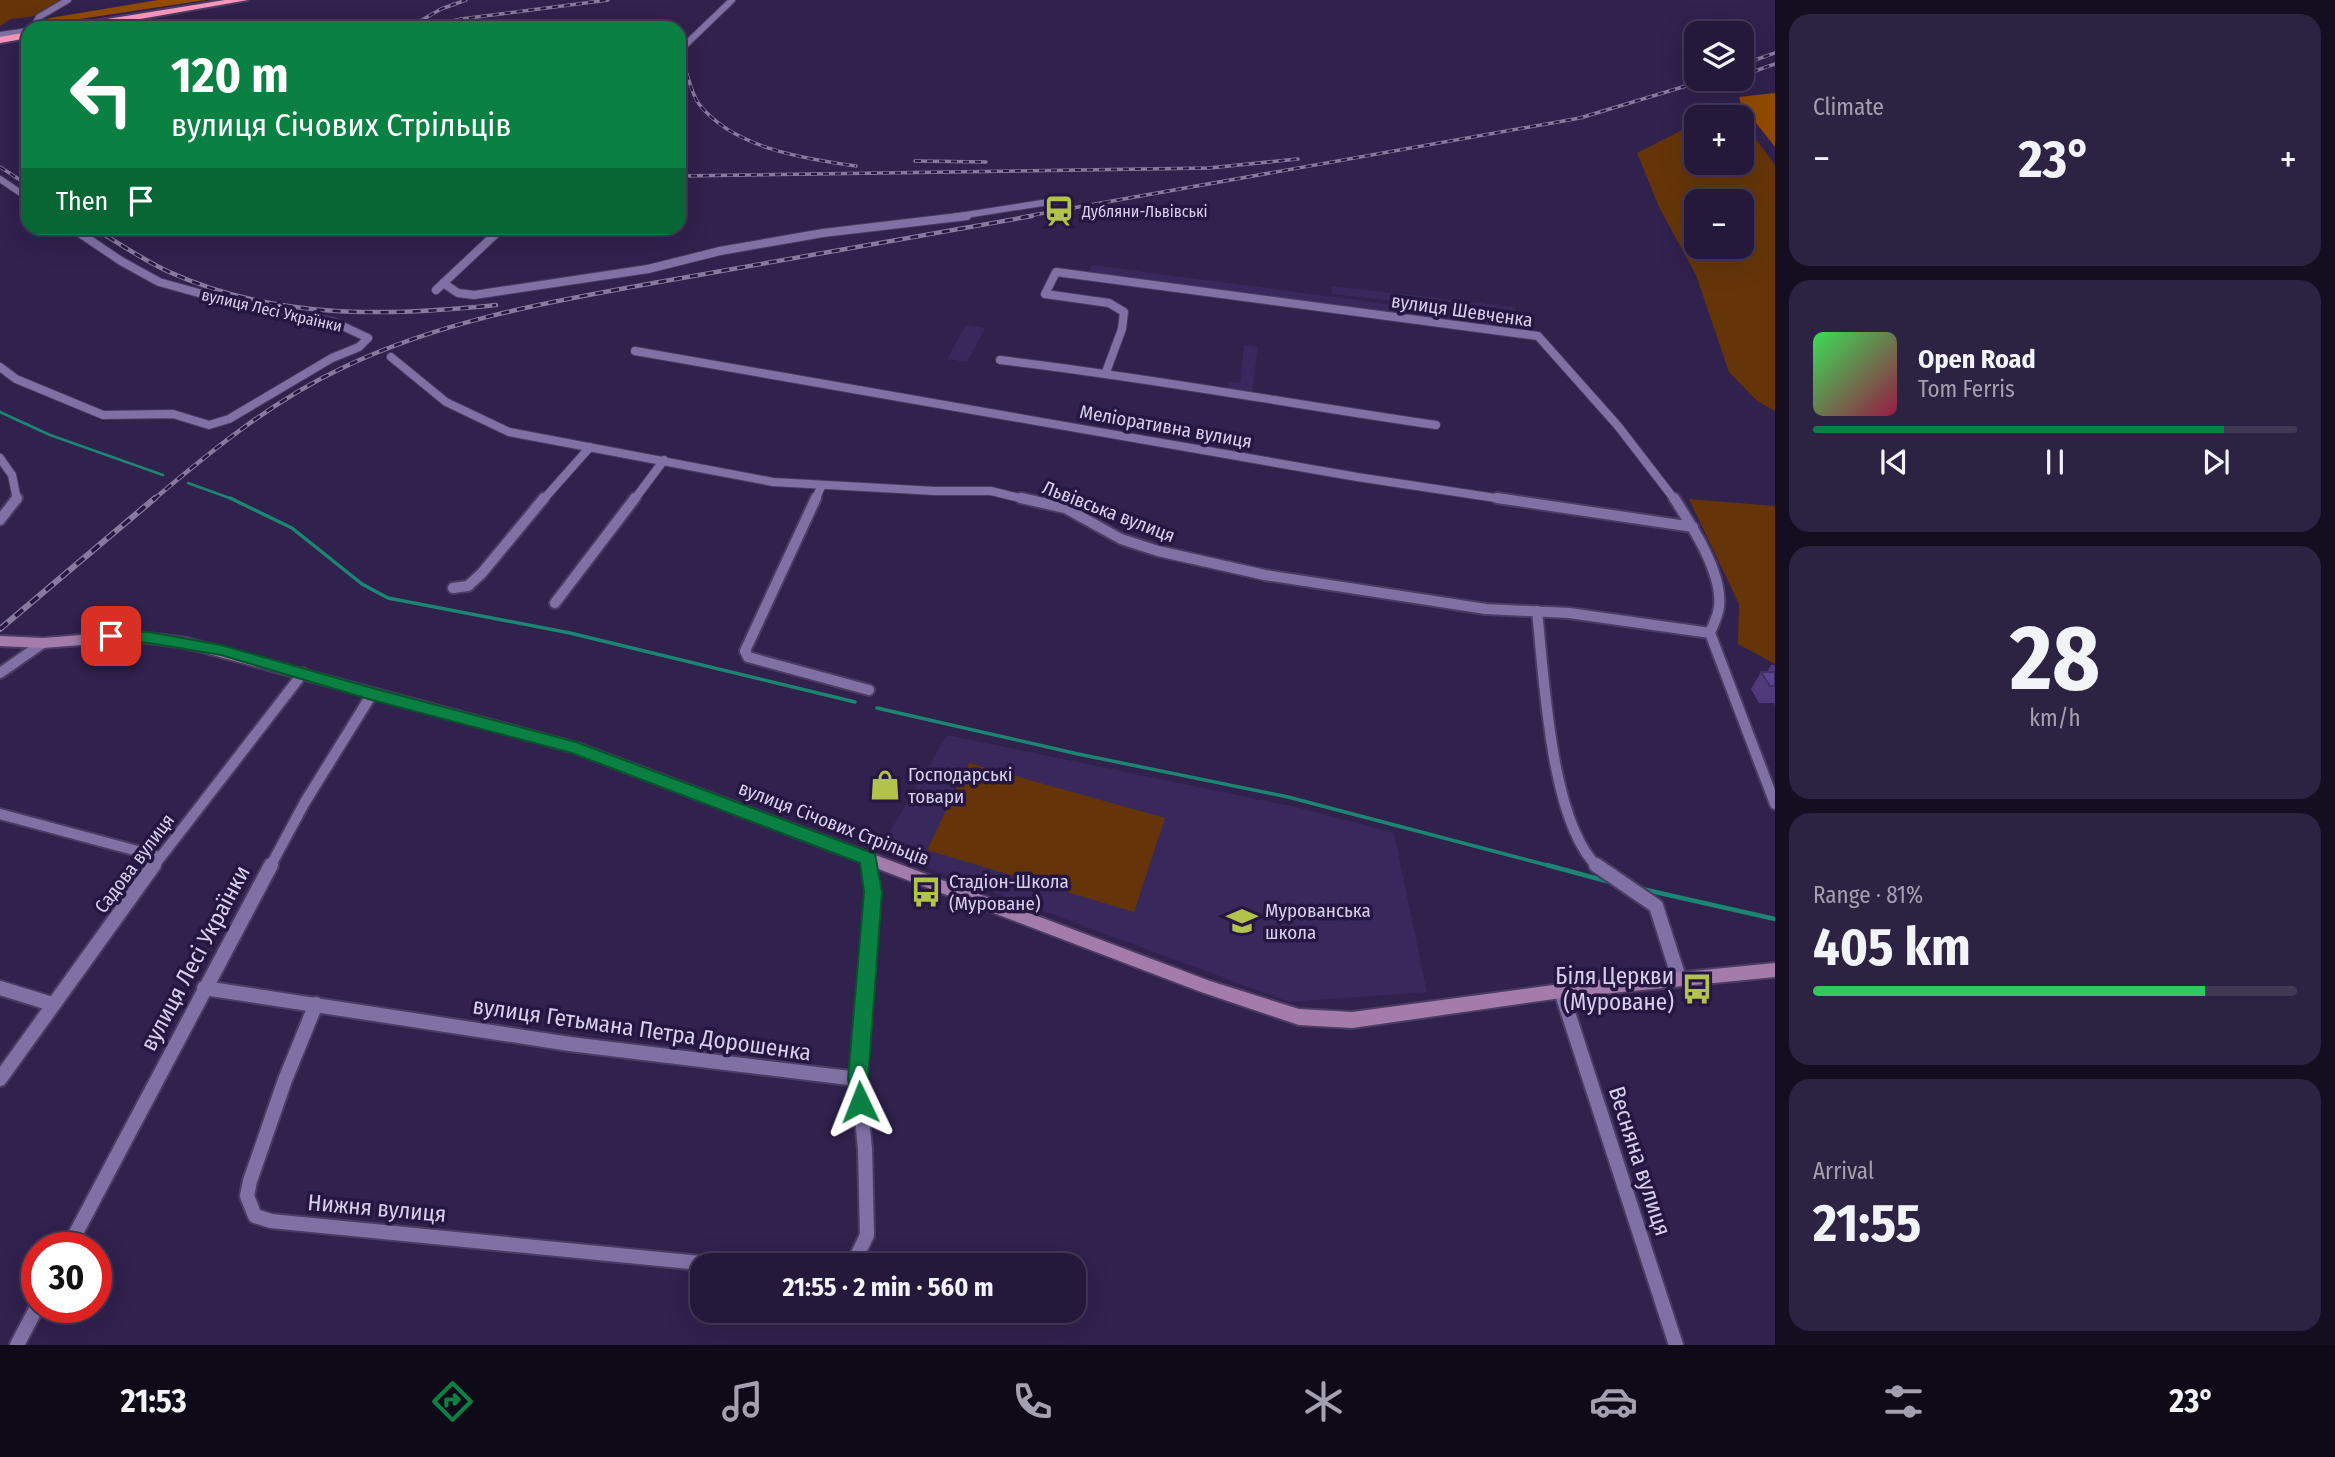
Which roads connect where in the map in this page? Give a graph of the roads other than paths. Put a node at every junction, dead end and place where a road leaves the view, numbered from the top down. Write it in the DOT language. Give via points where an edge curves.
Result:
graph roads {
  1 [pos="68,0"];
  2 [pos="243,0"];
  3 [pos="732,0"];
  4 [pos="37,21"];
  5 [pos="113,21"];
  6 [pos="21,34"];
  7 [pos="0,38"];
  8 [pos="686,44"];
  9 [pos="0,179"];
  10 [pos="21,193"];
  11 [pos="1055,201"];
  12 [pos="82,235"];
  13 [pos="494,235"];
  14 [pos="443,283"];
  15 [pos="436,290"];
  16 [pos="635,351"];
  17 [pos="391,357"];
  18 [pos="1000,360"];
  19 [pos="0,366"];
  20 [pos="1107,372"];
  21 [pos="1436,425"];
  22 [pos="590,447"];
  23 [pos="0,458"];
  24 [pos="664,460"];
  25 [pos="822,485"];
  26 [pos="0,520"];
  27 [pos="1693,527"];
  28 [pos="453,589"];
  29 [pos="555,603"];
  30 [pos="1537,611"];
  31 [pos="1710,633"];
  32 [pos="0,641"];
  33 [pos="43,643"];
  34 [pos="0,673"];
  35 [pos="303,673"];
  36 [pos="869,691"];
  37 [pos="372,694"];
  38 [pos="1775,804"];
  39 [pos="0,814"];
  40 [pos="160,857"];
  41 [pos="868,859"];
  42 [pos="1775,970"];
  43 [pos="1679,978"];
  44 [pos="0,988"];
  45 [pos="204,988"];
  46 [pos="1560,991"];
  47 [pos="51,1004"];
  48 [pos="316,1004"];
  49 [pos="0,1079"];
  50 [pos="858,1079"];
  51 [pos="76,1232"];
  52 [pos="858,1253"];
  53 [pos="690,1262"];
  54 [pos="29,1323"];
  55 [pos="17,1345"];
  56 [pos="1676,1345"];
  1 -- 4 [label="street"];
  2 -- 5 [label="highway"];
  3 -- 8 [label="street"];
  6 -- 7 [label="highway"];
  9 -- 10 [label="street"];
  11 -- 14 [label="street" via="823,233 648,269 474,295 458,293"];
  12 -- 19 [label="street, вулиця Лесі Українки" via="159,282 253,308 334,322 368,338 215,424 173,414 103,415 16,379"];
  13 -- 14 [label="street"];
  14 -- 15 [label="street"];
  16 -- 27 [label="street, Меліоративна вулиця" via="1357,477"];
  17 -- 22 [label="street, Львівська вулиця" via="419,385 473,419 509,432"];
  18 -- 20 [label="street"];
  20 -- 21 [label="street"];
  20 -- 27 [label="street, вулиця Шевченка" via="1124,312 1108,303 1045,295 1056,272 1538,336 1656,472"];
  22 -- 24 [label="street, Львівська вулиця"];
  22 -- 28 [label="street" via="482,573 468,586"];
  23 -- 26 [label="street" via="12,475 17,500"];
  24 -- 25 [label="street, Львівська вулиця" via="773,482"];
  24 -- 29 [label="street"];
  25 -- 30 [label="street, Львівська вулиця" via="1002,493 1065,508 1121,539 1196,561 1486,609"];
  25 -- 36 [label="street" via="745,651 748,657"];
  27 -- 31 [label="street, вулиця Шевченка" via="1711,567 1719,605"];
  30 -- 31 [label="street, Львівська вулиця"];
  30 -- 43 [label="street" via="1565,799 1585,854 1656,906"];
  31 -- 38 [label="street"];
  32 -- 33 [label="street, вулиця Січових Стрільців"];
  33 -- 34 [label="street"];
  33 -- 35 [label="street, вулиця Січових Стрільців" via="149,637 221,650"];
  35 -- 37 [label="street, вулиця Січових Стрільців"];
  35 -- 40 [label="street, Садова вулиця"];
  37 -- 41 [label="street, вулиця Січових Стрільців" via="576,748"];
  37 -- 45 [label="street, вулиця Лесі Українки" via="305,802"];
  39 -- 40 [label="street"];
  40 -- 47 [label="street, Садова вулиця"];
  41 -- 46 [label="street, вулиця Січових Стрільців" via="1299,1017 1388,1017"];
  41 -- 50 [label="street" via="873,892"];
  42 -- 43 [label="street, вулиця Січових Стрільців"];
  43 -- 46 [label="street, вулиця Січових Стрільців"];
  44 -- 47 [label="street"];
  45 -- 48 [label="street, вулиця Гетьмана Петра Дорошенка"];
  45 -- 51 [label="street, вулиця Лесі Українки"];
  46 -- 56 [label="street, Весняна вулиця"];
  47 -- 49 [label="street, Садова вулиця"];
  48 -- 50 [label="street, вулиця Гетьмана Петра Дорошенка" via="570,1044"];
  48 -- 53 [label="street, Нижня вулиця" via="250,1181 247,1196 255,1216"];
  50 -- 52 [label="street" via="867,1235"];
  54 -- 55 [label="street"];
}
